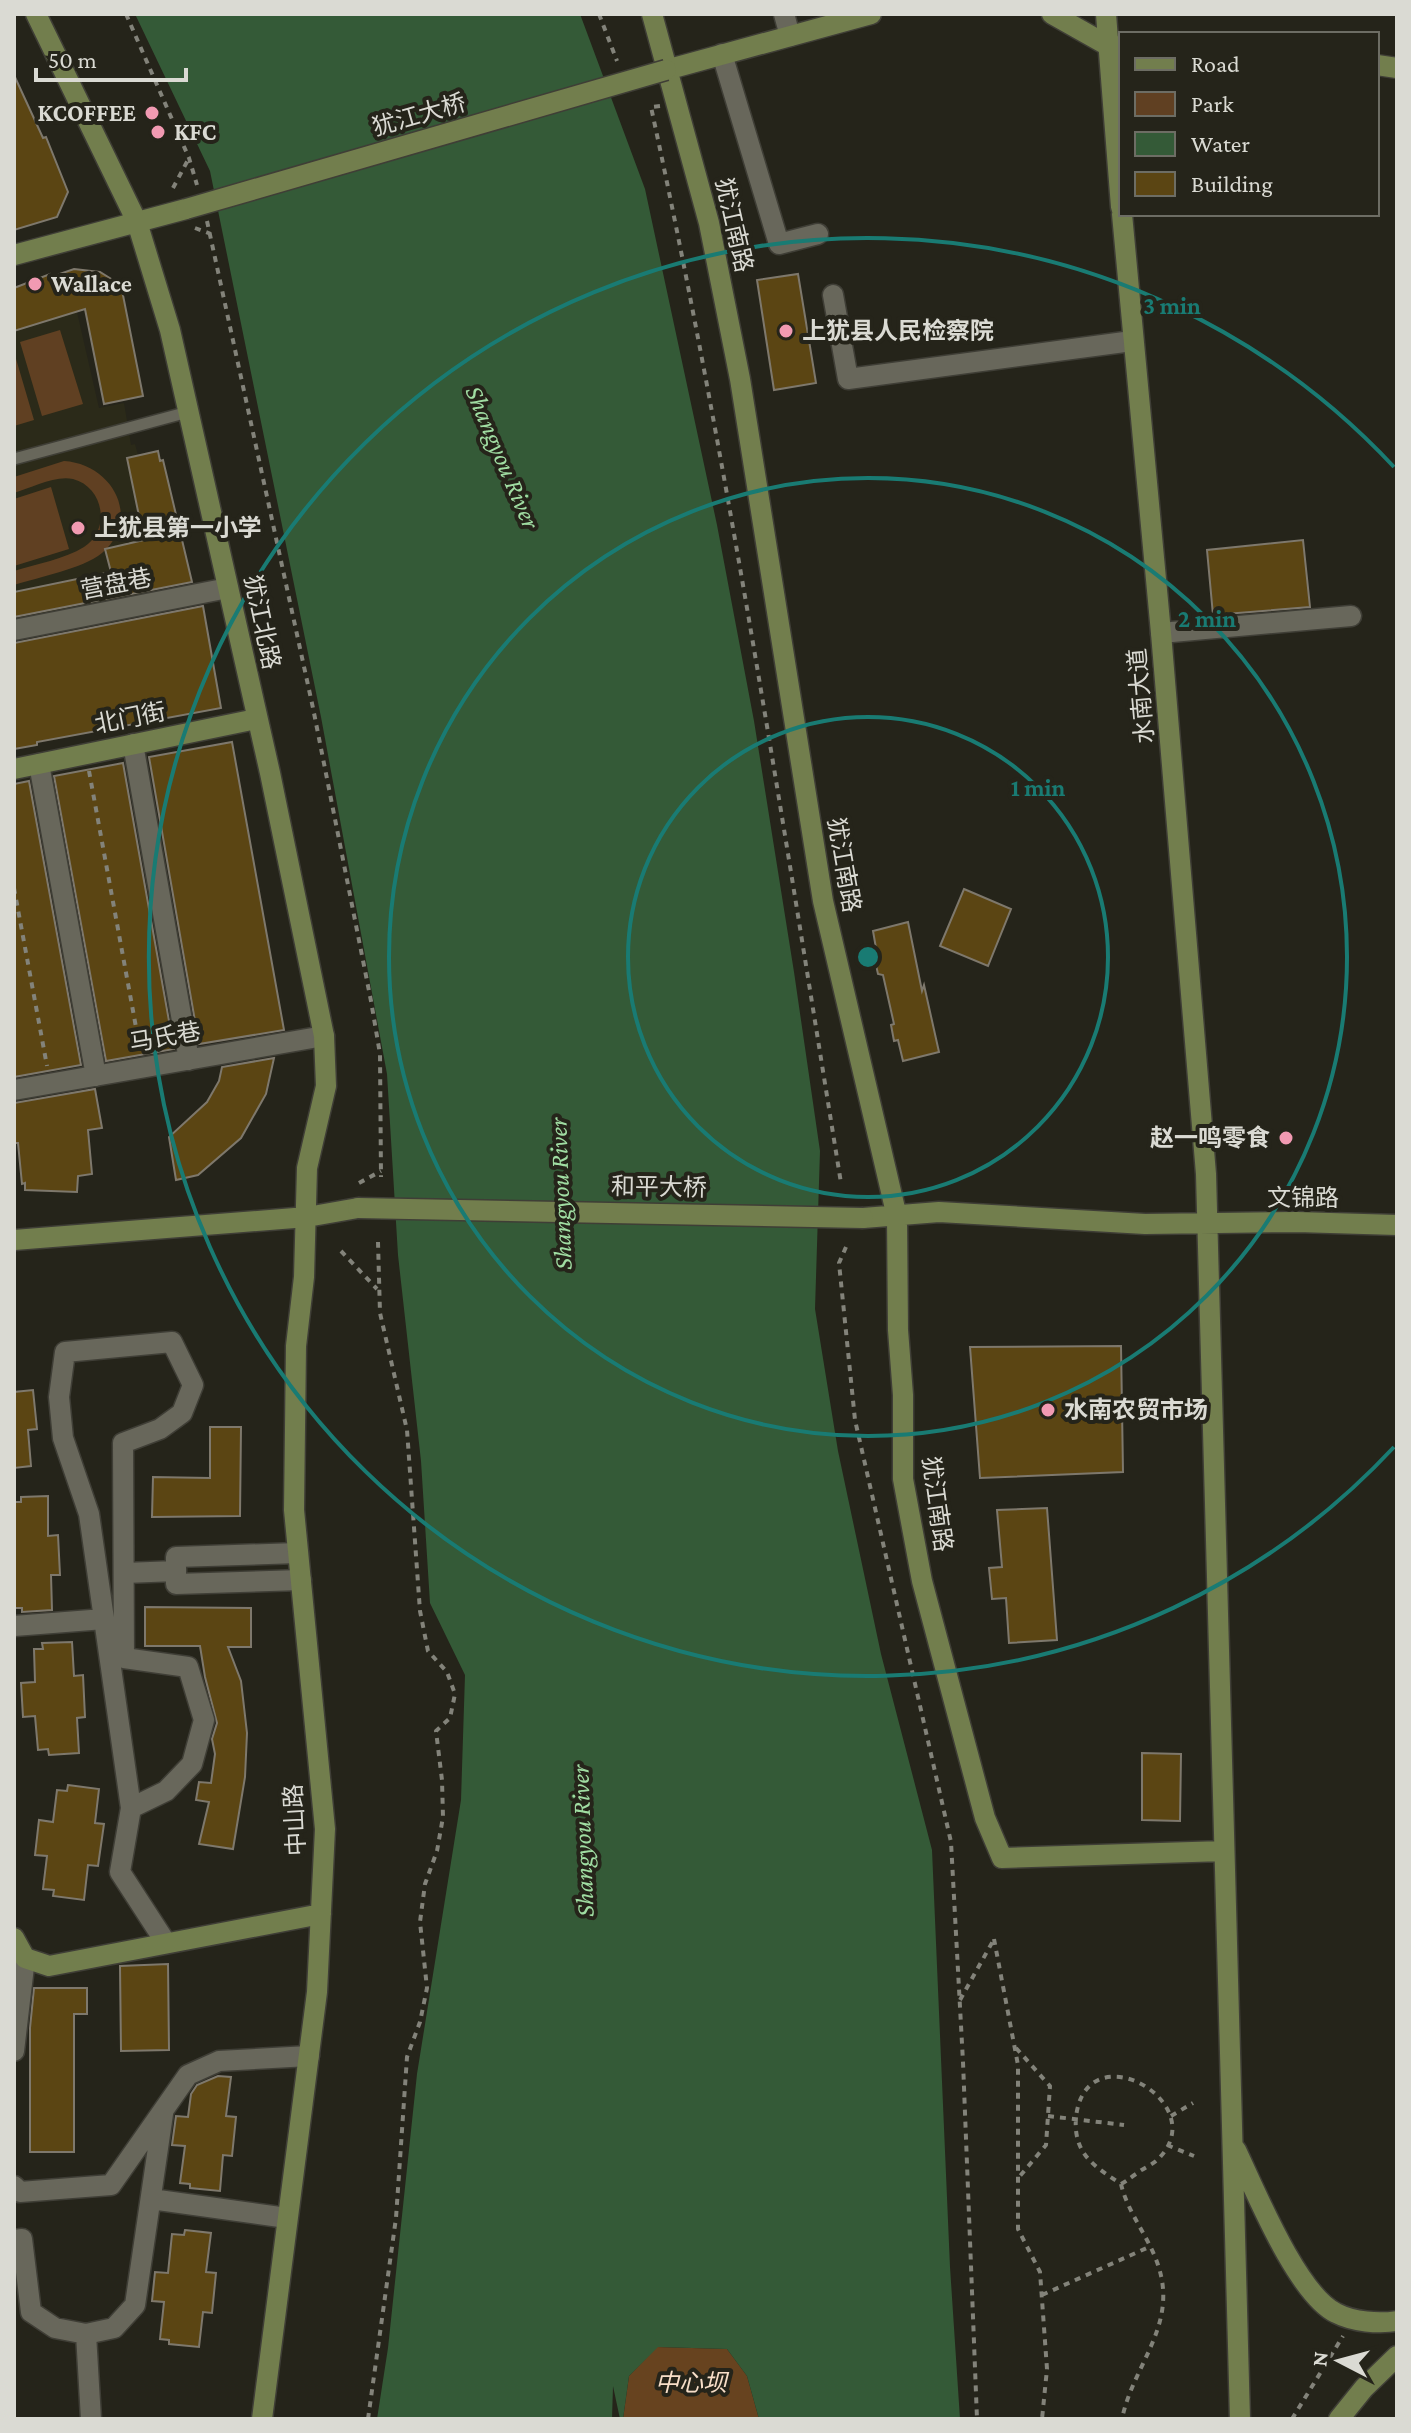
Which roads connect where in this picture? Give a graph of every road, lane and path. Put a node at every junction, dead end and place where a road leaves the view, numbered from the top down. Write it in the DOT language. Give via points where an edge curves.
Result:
graph roads {
  1 [pos="36,14"];
  2 [pos="126,14"];
  3 [pos="599,14"];
  4 [pos="652,14"];
  5 [pos="784,14"];
  6 [pos="871,14"];
  7 [pos="1052,14"];
  8 [pos="1106,14"];
  9 [pos="790,36"];
  10 [pos="1114,46"];
  11 [pos="722,54"];
  12 [pos="617,61"];
  13 [pos="666,70"];
  14 [pos="651,107"];
  15 [pos="189,158"];
  16 [pos="1119,161"];
  17 [pos="197,184"];
  18 [pos="173,188"];
  19 [pos="1122,216"];
  20 [pos="188,218"];
  21 [pos="137,222"];
  22 [pos="818,234"];
  23 [pos="14,255"];
  24 [pos="833,295"];
  25 [pos="1132,341"];
  26 [pos="188,412"];
  27 [pos="14,459"];
  28 [pos="228,588"];
  29 [pos="1351,616"];
  30 [pos="14,630"];
  31 [pos="1161,633"];
  32 [pos="256,719"];
  33 [pos="133,744"];
  34 [pos="86,754"];
  35 [pos="39,764"];
  36 [pos="14,769"];
  37 [pos="14,888"];
  38 [pos="324,1036"];
  39 [pos="189,1060"];
  40 [pos="143,1068"];
  41 [pos="96,1076"];
  42 [pos="50,1084"];
  43 [pos="14,1090"];
  44 [pos="359,1183"];
  45 [pos="841,1183"];
  46 [pos="307,1217"];
  47 [pos="897,1217"];
  48 [pos="1208,1224"];
  49 [pos="1397,1225"];
  50 [pos="14,1240"];
  51 [pos="378,1242"];
  52 [pos="846,1247"];
  53 [pos="341,1251"];
  54 [pos="379,1291"];
  55 [pos="298,1553"];
  56 [pos="176,1571"];
  57 [pos="125,1573"];
  58 [pos="301,1580"];
  59 [pos="104,1619"];
  60 [pos="14,1626"];
  61 [pos="131,1808"];
  62 [pos="1224,1851"];
  63 [pos="321,1914"];
  64 [pos="14,1938"];
  65 [pos="166,1943"];
  66 [pos="25,1958"];
  67 [pos="960,2000"];
  68 [pos="1015,2046"];
  69 [pos="14,2051"];
  70 [pos="309,2056"];
  71 [pos="1193,2103"];
  72 [pos="164,2109"];
  73 [pos="1048,2116"];
  74 [pos="1171,2116"];
  75 [pos="1076,2119"];
  76 [pos="1124,2125"];
  77 [pos="1232,2141"];
  78 [pos="1167,2145"];
  79 [pos="1194,2156"];
  80 [pos="1018,2178"];
  81 [pos="1121,2184"];
  82 [pos="14,2186"];
  83 [pos="151,2199"];
  84 [pos="287,2218"];
  85 [pos="14,2240"];
  86 [pos="1149,2247"];
  87 [pos="1042,2295"];
  88 [pos="1397,2321"];
  89 [pos="86,2334"];
  90 [pos="1344,2334"];
  91 [pos="1397,2356"];
  92 [pos="91,2419"];
  93 [pos="262,2419"];
  94 [pos="368,2419"];
  95 [pos="977,2419"];
  96 [pos="1042,2419"];
  97 [pos="1122,2419"];
  98 [pos="1240,2419"];
  99 [pos="1292,2419"];
  100 [pos="1339,2419"];
  1 -- 21 [label="street, 犹江北路"];
  2 -- 15 [label="path"];
  3 -- 12 [label="path"];
  4 -- 13 [label="street, 犹江南路"];
  5 -- 9 [label="street"];
  6 -- 9 [label="street, 犹江大桥"];
  7 -- 10 [label="street"];
  8 -- 10 [label="street"];
  9 -- 11 [label="street, 犹江大桥"];
  10 -- 16 [label="street"];
  11 -- 13 [label="street, 犹江大桥"];
  11 -- 22 [label="street" via="779,244"];
  13 -- 20 [label="street, 犹江大桥, bridge"];
  13 -- 47 [label="street, 犹江南路" via="709,223 740,379 823,901"];
  14 -- 45 [label="path" via="694,313 759,679"];
  15 -- 17 [label="path"];
  15 -- 18 [label="path"];
  19 -- 25 [label="street, 水南大道"];
  20 -- 21 [label="street, 犹江大桥"];
  20 -- 44 [label="path" via="211,234 313,708 380,1054 381,1174"];
  21 -- 23 [label="street, 犹江大桥"];
  21 -- 26 [label="street, 犹江北路"];
  24 -- 25 [label="street" via="848,379"];
  25 -- 31 [label="street, 水南大道"];
  26 -- 27 [label="lane"];
  26 -- 28 [label="street, 犹江北路"];
  28 -- 30 [label="street, 营盘巷"];
  28 -- 32 [label="street, 犹江北路"];
  29 -- 31 [label="street"];
  31 -- 48 [label="street, 水南大道"];
  32 -- 33 [label="street, 北门街"];
  32 -- 38 [label="street, 犹江北路"];
  33 -- 34 [label="street, 北门街"];
  33 -- 39 [label="street"];
  34 -- 35 [label="street, 北门街"];
  34 -- 40 [label="path"];
  35 -- 36 [label="street, 北门街"];
  35 -- 41 [label="street"];
  37 -- 42 [label="path"];
  38 -- 39 [label="street, 马氏巷"];
  38 -- 46 [label="street, 犹江北路" via="326,1086 307,1168"];
  39 -- 40 [label="street, 马氏巷"];
  40 -- 41 [label="street, 马氏巷"];
  41 -- 42 [label="street, 马氏巷"];
  42 -- 43 [label="street, 马氏巷"];
  46 -- 47 [label="street, 和平大桥, bridge" via="358,1208"];
  46 -- 50 [label="street, 和平大桥"];
  46 -- 55 [label="street, 中山路" via="296,1346"];
  47 -- 48 [label="street, 文锦路" via="939,1212"];
  47 -- 62 [label="street, 犹江南路" via="903,1479 922,1581 985,1818 1002,1858"];
  48 -- 49 [label="street, 文锦路"];
  48 -- 62 [label="street, 水南大道"];
  51 -- 54 [label="path"];
  52 -- 67 [label="path" via="839,1263 855,1420 951,1842"];
  53 -- 54 [label="path"];
  54 -- 94 [label="path" via="407,1430 420,1611 428,1651 447,1672 455,1694 450,1718 436,1731 443,1817 420,1922 427,1988 407,2057 396,2218"];
  55 -- 56 [label="street" via="176,1557"];
  55 -- 58 [label="street, 中山路"];
  56 -- 57 [label="street"];
  56 -- 58 [label="street" via="176,1584"];
  57 -- 59 [label="street" via="123,1443 160,1429 182,1413 193,1385 172,1342 65,1352 59,1397 63,1438 89,1514"];
  57 -- 61 [label="street" via="124,1658 188,1667 204,1720 192,1764 166,1791"];
  58 -- 63 [label="street, 中山路" via="325,1829"];
  59 -- 60 [label="street"];
  59 -- 61 [label="street"];
  61 -- 65 [label="street" via="120,1872"];
  62 -- 77 [label="street, 水南大道"];
  63 -- 65 [label="street"];
  63 -- 70 [label="street, 中山路"];
  64 -- 66 [label="street"];
  65 -- 66 [label="street" via="49,1966"];
  66 -- 69 [label="street"];
  67 -- 68 [label="path" via="994,1939"];
  67 -- 95 [label="path"];
  68 -- 73 [label="path" via="1050,2086"];
  68 -- 80 [label="path"];
  70 -- 72 [label="street" via="219,2061 188,2075"];
  70 -- 84 [label="street, 中山路"];
  71 -- 74 [label="path"];
  72 -- 82 [label="street" via="111,2185 20,2192"];
  72 -- 83 [label="street"];
  73 -- 75 [label="path"];
  73 -- 80 [label="path" via="1046,2145"];
  74 -- 75 [label="path" via="1168,2105 1138,2082 1101,2077 1085,2089"];
  74 -- 78 [label="path"];
  75 -- 76 [label="path"];
  75 -- 81 [label="path" via="1085,2159"];
  77 -- 88 [label="street" via="1273,2227 1315,2296 1336,2313"];
  77 -- 98 [label="street, 水南大道"];
  78 -- 79 [label="path"];
  78 -- 81 [label="path" via="1153,2164"];
  80 -- 87 [label="path" via="1018,2229 1040,2272"];
  81 -- 86 [label="path"];
  83 -- 84 [label="street"];
  83 -- 89 [label="street" via="135,2305 114,2328"];
  84 -- 93 [label="street, 中山路"];
  85 -- 89 [label="street" via="22,2239 31,2312 55,2328"];
  86 -- 87 [label="path"];
  86 -- 97 [label="path" via="1164,2289 1162,2311 1158,2335 1131,2386"];
  87 -- 96 [label="path" via="1047,2369"];
  89 -- 92 [label="street"];
  90 -- 99 [label="path"];
  91 -- 100 [label="street"];
}
